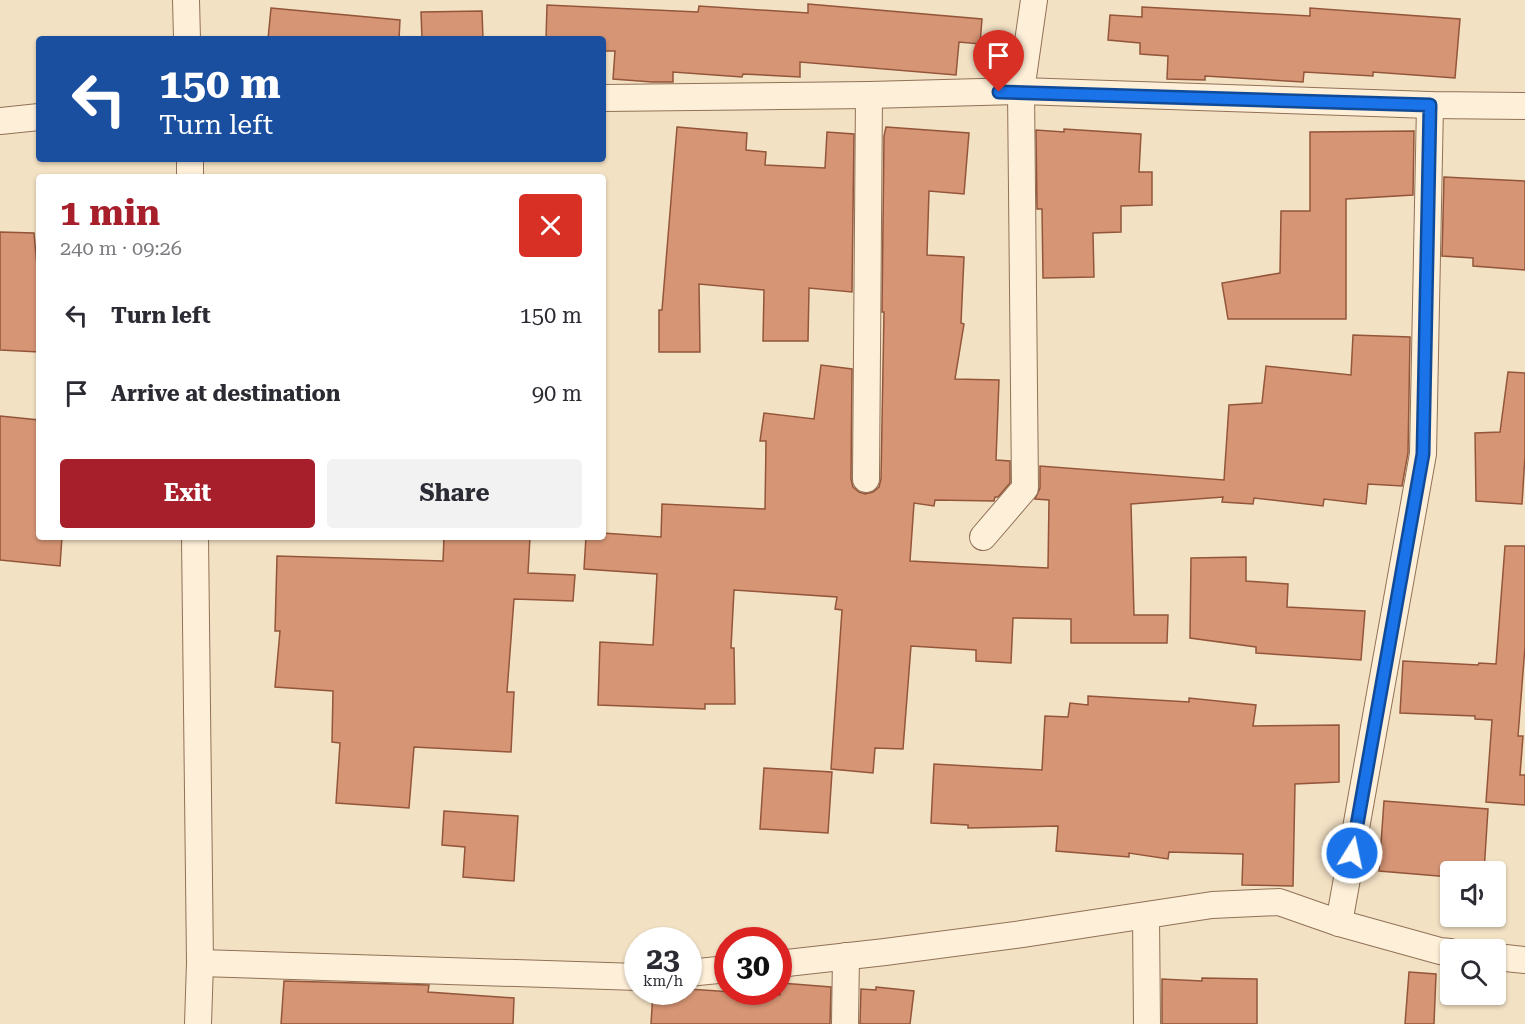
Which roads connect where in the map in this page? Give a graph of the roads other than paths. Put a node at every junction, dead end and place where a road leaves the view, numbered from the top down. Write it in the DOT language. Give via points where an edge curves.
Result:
graph roads {
  1 [pos="186,0"];
  2 [pos="1034,0"];
  3 [pos="187,36"];
  4 [pos="1021,91"];
  5 [pos="869,95"];
  6 [pos="606,98"];
  7 [pos="1430,105"];
  8 [pos="1525,106"];
  9 [pos="36,117"];
  10 [pos="0,121"];
  11 [pos="866,479"];
  12 [pos="982,537"];
  13 [pos="195,540"];
  14 [pos="1146,916"];
  15 [pos="1339,923"];
  16 [pos="1440,951"];
  17 [pos="846,956"];
  18 [pos="1506,958"];
  19 [pos="1525,960"];
  20 [pos="792,962"];
  21 [pos="200,963"];
  22 [pos="624,977"];
  23 [pos="198,1024"];
  24 [pos="846,1024"];
  25 [pos="1147,1024"];
  1 -- 3 [label="street"];
  2 -- 4 [label="street"];
  4 -- 5 [label="street"];
  4 -- 7 [label="street"];
  4 -- 12 [label="street" via="1025,488"];
  5 -- 6 [label="street"];
  5 -- 11 [label="street"];
  7 -- 8 [label="street"];
  7 -- 15 [label="street" via="1423,454"];
  9 -- 10 [label="street"];
  13 -- 21 [label="street"];
  14 -- 15 [label="street" via="1212,905 1279,902"];
  14 -- 17 [label="street"];
  14 -- 25 [label="street"];
  15 -- 16 [label="street"];
  17 -- 20 [label="street"];
  17 -- 24 [label="street"];
  18 -- 19 [label="street"];
  21 -- 22 [label="street"];
  21 -- 23 [label="street"];
}
